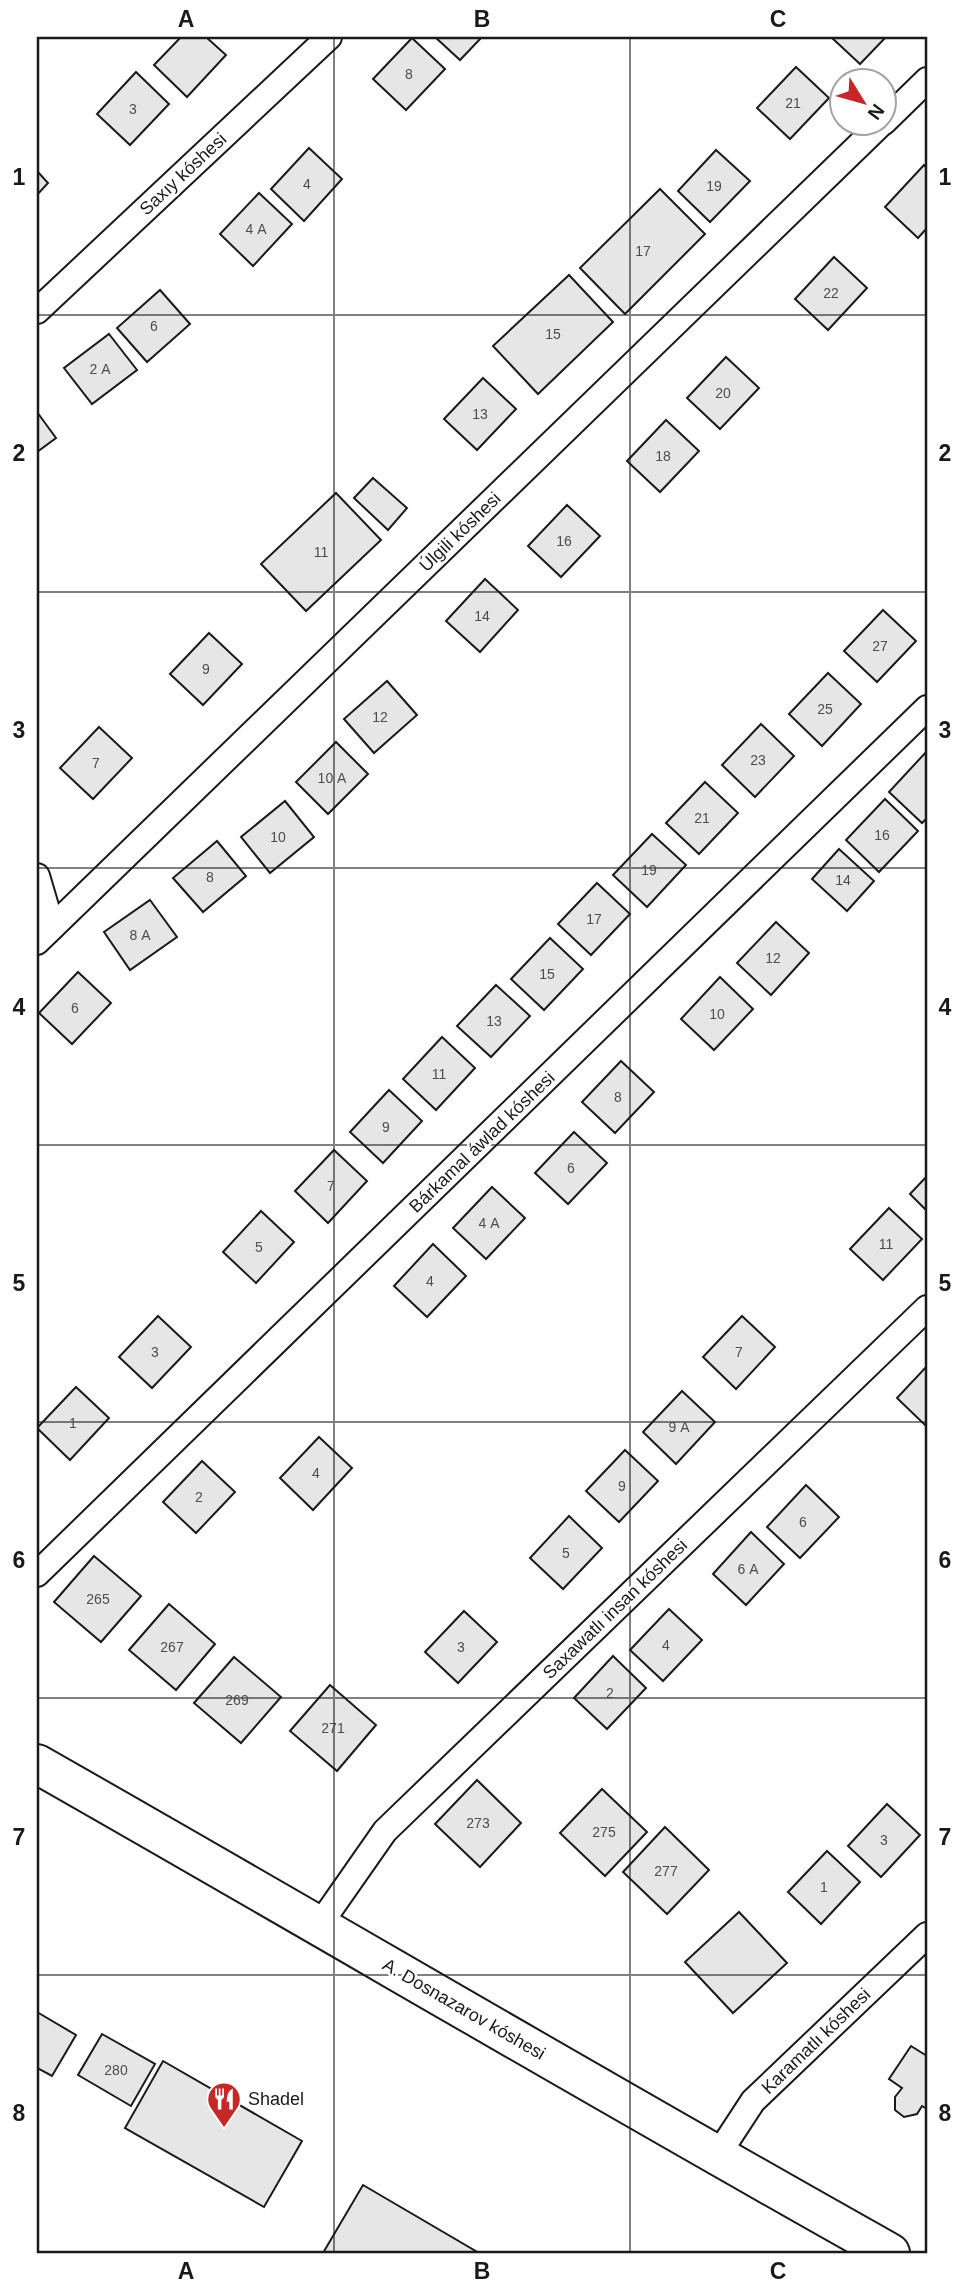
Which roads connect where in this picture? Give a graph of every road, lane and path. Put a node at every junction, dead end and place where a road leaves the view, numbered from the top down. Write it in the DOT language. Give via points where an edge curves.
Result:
graph roads {
  1 [pos="329,37"];
  2 [pos="927,80"];
  3 [pos="898,108"];
  4 [pos="869,136"];
  5 [pos="37,311"];
  6 [pos="927,708"];
  7 [pos="37,876"];
  8 [pos="44,935"];
  9 [pos="927,1308"];
  10 [pos="37,1574"];
  11 [pos="37,1764"];
  12 [pos="320,1924"];
  13 [pos="927,1935"];
  14 [pos="717,2156"];
  15 [pos="890,2253"];
  1 -- 5 [label="street, Saxıy kóshesi"];
  2 -- 3 [label="street, Úlgili kóshesi"];
  4 -- 8 [label="street, Úlgili kóshesi"];
  6 -- 10 [label="street, Bárkamal áwlad kóshesi"];
  7 -- 8 [label="street"];
  9 -- 12 [label="street, Saxawatlı insan kóshesi" via="385,1831"];
  11 -- 12 [label="main road, A. Dosnazarov kóshesi"];
  12 -- 14 [label="main road, A. Dosnazarov kóshesi"];
  13 -- 14 [label="street, Karamatlı kóshesi" via="753,2101"];
  14 -- 15 [label="main road, A. Dosnazarov kóshesi"];
}
